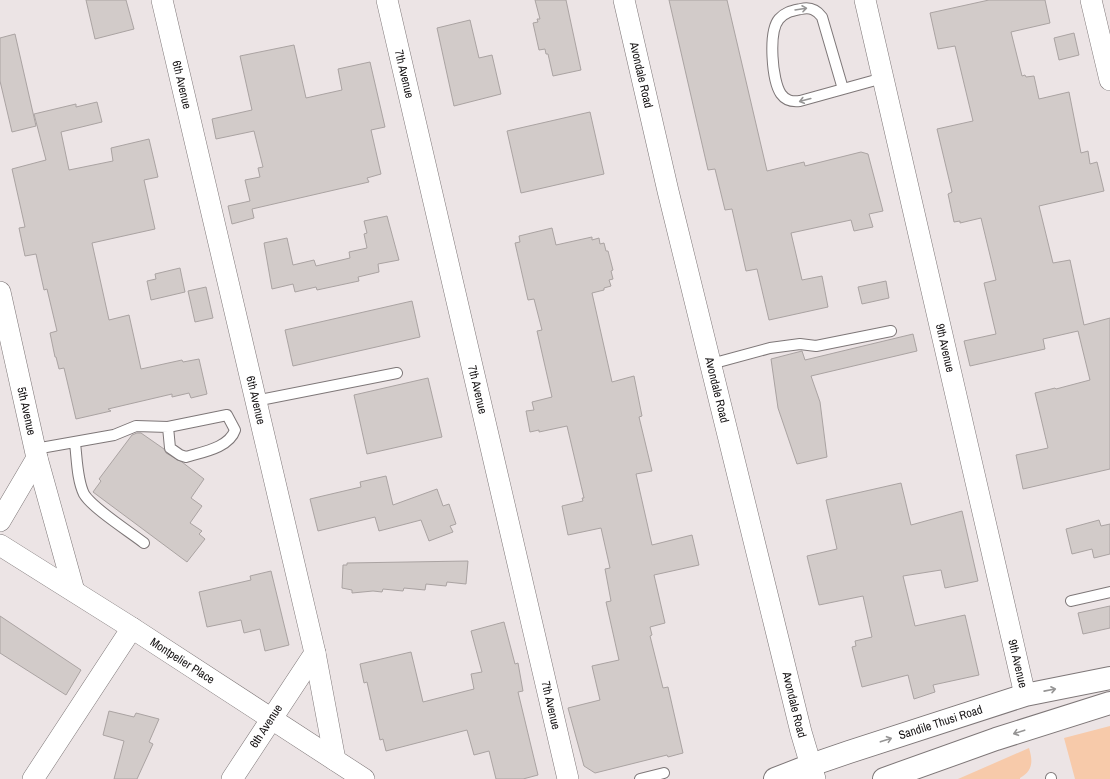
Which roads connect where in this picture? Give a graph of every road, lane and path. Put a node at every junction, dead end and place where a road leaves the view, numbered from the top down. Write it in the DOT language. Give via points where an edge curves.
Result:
graph roads {
  1 [pos="162,0"];
  2 [pos="387,0"];
  3 [pos="624,0"];
  4 [pos="865,0"];
  5 [pos="1091,0"];
  6 [pos="883,78"];
  7 [pos="1110,80"];
  8 [pos="843,89"];
  9 [pos="0,292"];
  10 [pos="891,330"];
  11 [pos="711,364"];
  12 [pos="397,373"];
  13 [pos="256,402"];
  14 [pos="168,427"];
  15 [pos="75,443"];
  16 [pos="36,454"];
  17 [pos="0,521"];
  18 [pos="144,543"];
  19 [pos="0,546"];
  20 [pos="74,591"];
  21 [pos="1110,592"];
  22 [pos="1071,601"];
  23 [pos="132,628"];
  24 [pos="314,653"];
  25 [pos="1110,678"];
  26 [pos="1025,695"];
  27 [pos="1110,703"];
  28 [pos="272,718"];
  29 [pos="335,760"];
  30 [pos="923,765"];
  31 [pos="813,772"];
  32 [pos="664,773"];
  33 [pos="33,779"];
  34 [pos="232,779"];
  35 [pos="364,779"];
  36 [pos="568,779"];
  37 [pos="640,779"];
  38 [pos="775,779"];
  39 [pos="884,779"];
  40 [pos="905,779"];
  1 -- 13 [label="street, 6th Avenue"];
  2 -- 36 [label="street, 7th Avenue"];
  3 -- 11 [label="street, Avondale Road"];
  4 -- 6 [label="street, 9th Avenue"];
  5 -- 7 [label="street"];
  6 -- 8 [label="lane"];
  6 -- 26 [label="street, 9th Avenue"];
  8 -- 8 [label="lane, one-way" via="791,102 781,94 775,80 772,45 774,28 786,12 806,8 813,9 822,17"];
  9 -- 16 [label="street, 5th Avenue"];
  10 -- 11 [label="lane" via="816,346 800,344 770,348"];
  11 -- 31 [label="street, Avondale Road"];
  12 -- 13 [label="lane"];
  13 -- 24 [label="street, 6th Avenue"];
  14 -- 14 [label="lane" via="227,415 235,430 227,442 186,457 170,448"];
  14 -- 15 [label="lane" via="136,426 114,435"];
  15 -- 16 [label="lane"];
  15 -- 18 [label="lane" via="84,495 98,510"];
  16 -- 17 [label="street"];
  16 -- 20 [label="street, 5th Avenue"];
  19 -- 20 [label="street, Montpelier Place"];
  20 -- 23 [label="street, Montpelier Place"];
  21 -- 22 [label="lane"];
  23 -- 28 [label="street, Montpelier Place"];
  23 -- 33 [label="street"];
  24 -- 28 [label="street, 6th Avenue"];
  24 -- 29 [label="street"];
  26 -- 25 [label="main road, Sandile Thusi Road, one-way"];
  31 -- 26 [label="main road, Sandile Thusi Road, one-way"];
  27 -- 30 [label="main road, one-way"];
  28 -- 29 [label="street, Montpelier Place"];
  28 -- 34 [label="street, 6th Avenue"];
  29 -- 35 [label="street, Montpelier Place"];
  30 -- 39 [label="main road"];
  30 -- 40 [label="main road"];
  31 -- 38 [label="main road, Sandile Thusi Road"];
  32 -- 37 [label="lane"];
}
